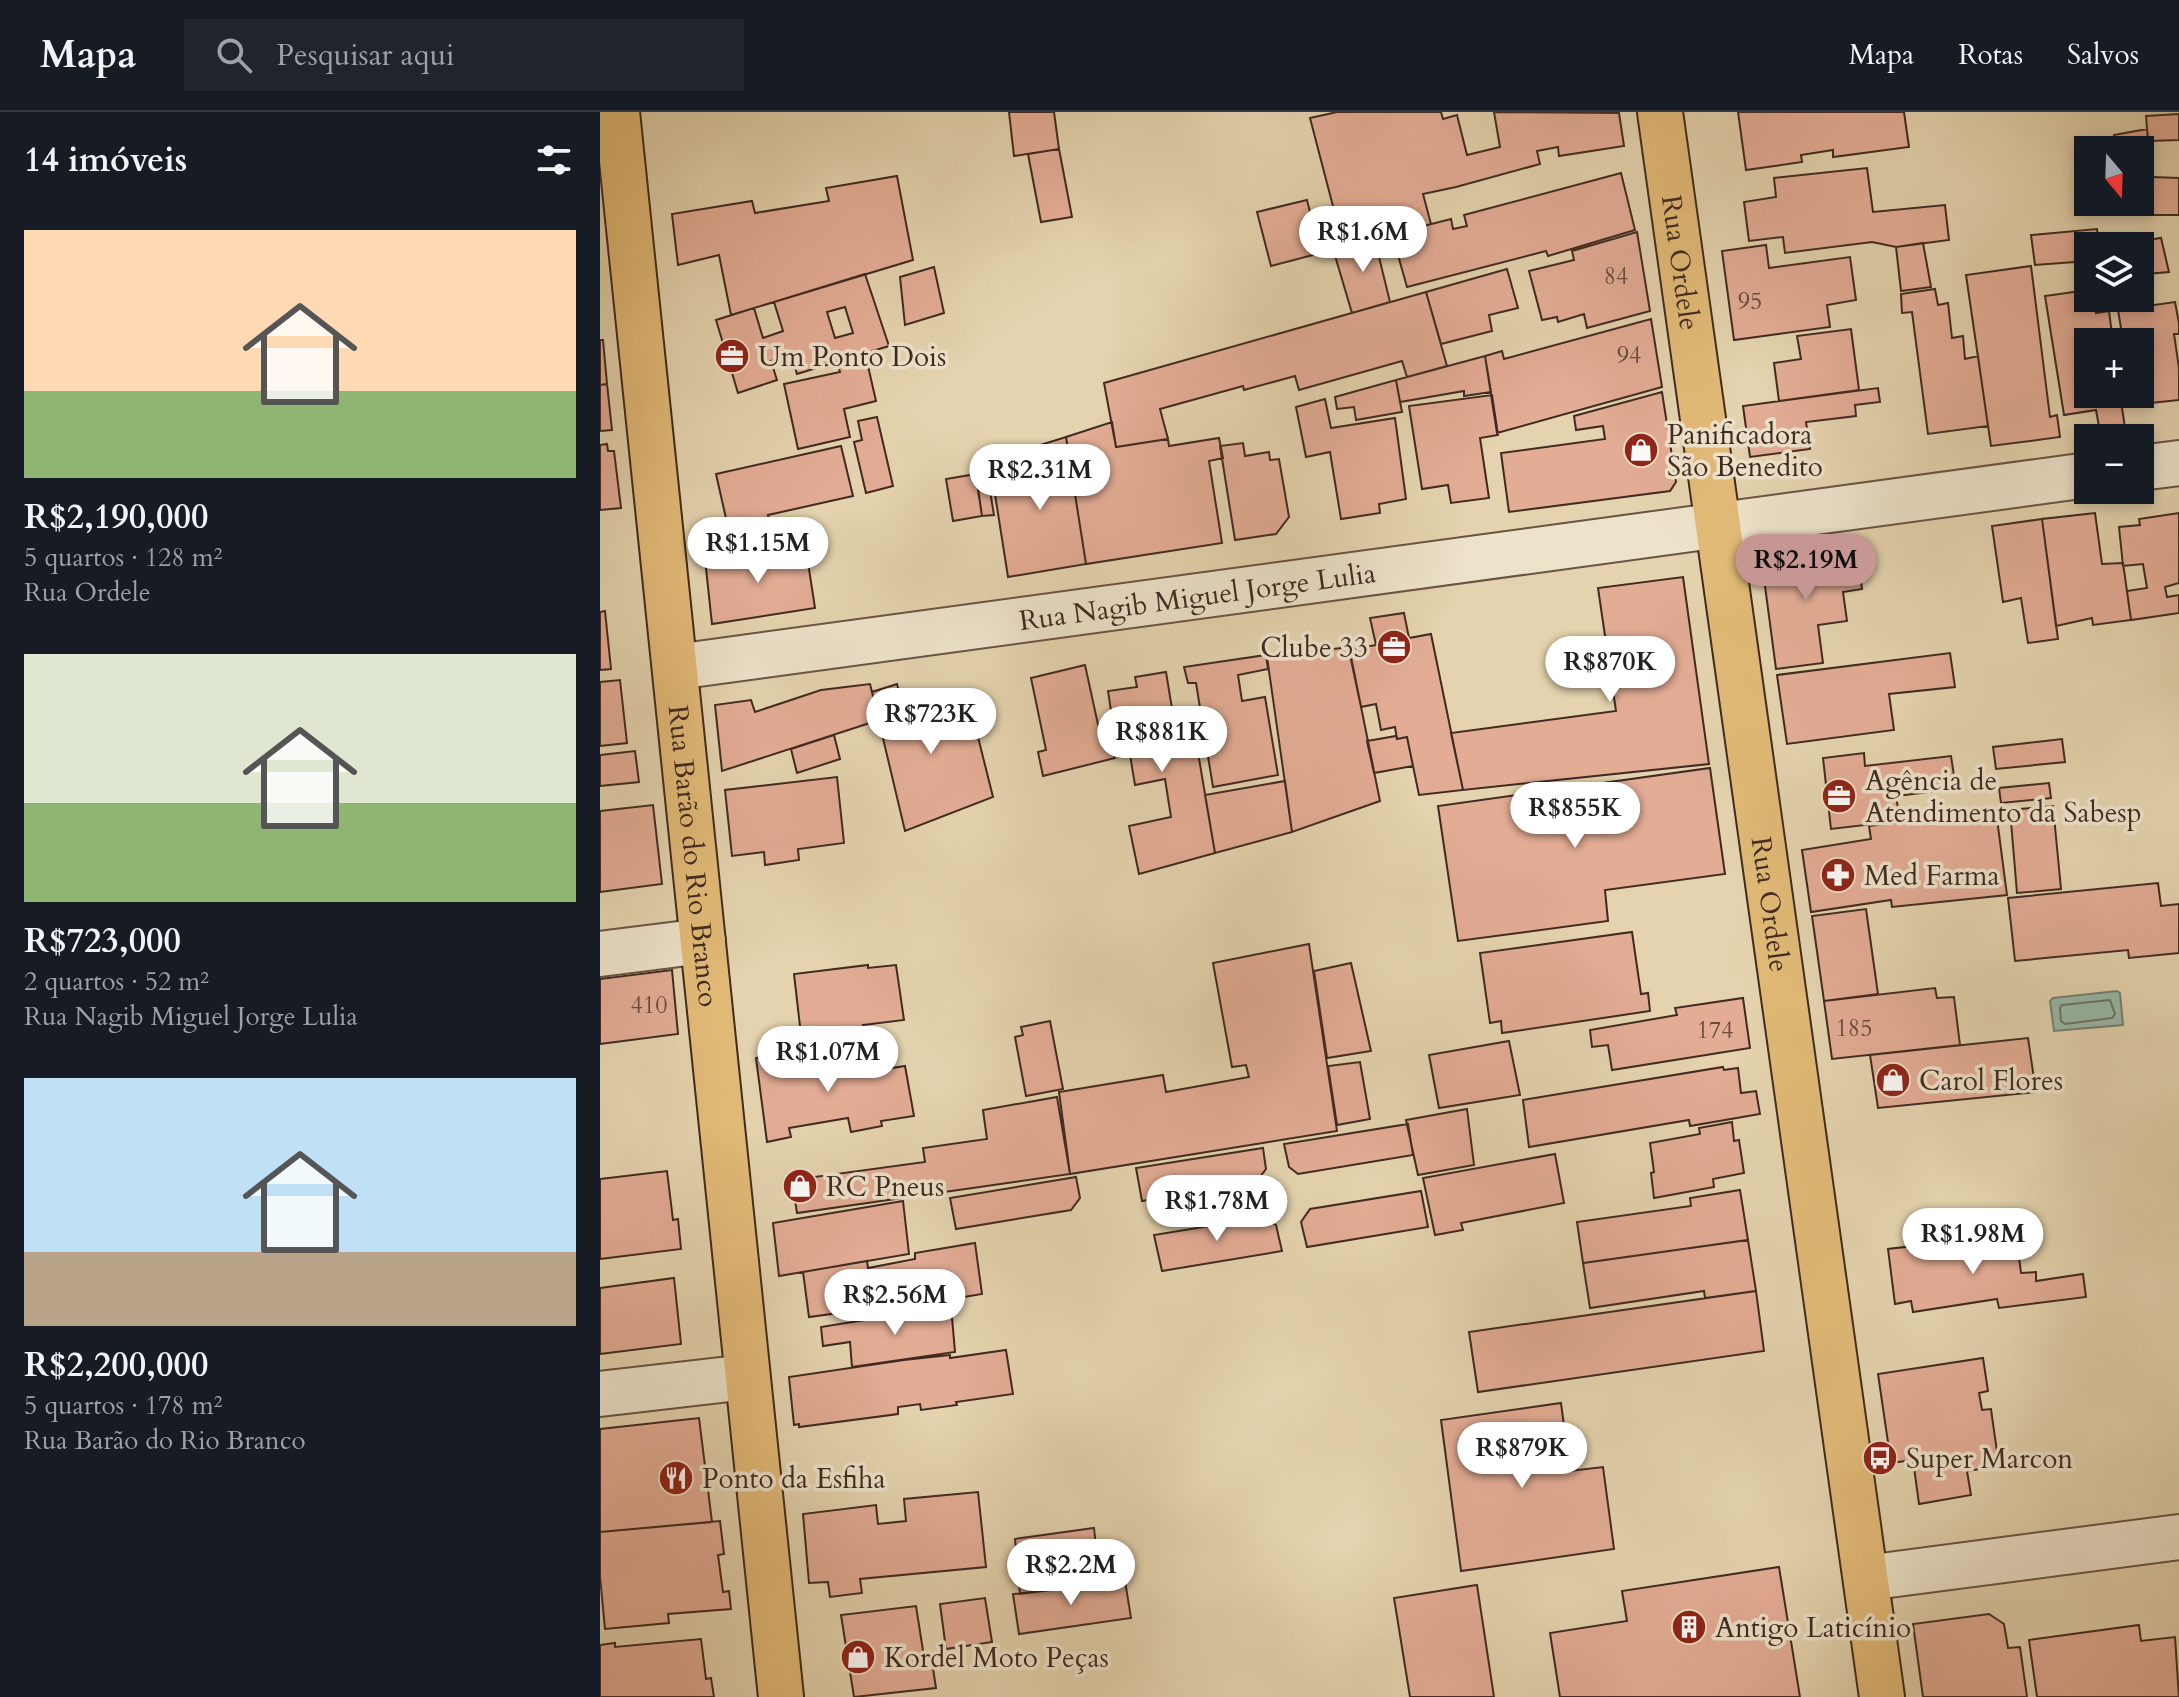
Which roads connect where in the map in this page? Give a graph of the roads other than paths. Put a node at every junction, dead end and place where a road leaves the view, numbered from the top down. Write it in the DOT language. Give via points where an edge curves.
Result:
graph roads {
  1 [pos="617,112"];
  2 [pos="1660,112"];
  3 [pos="2179,463"];
  4 [pos="2154,466"];
  5 [pos="2074,477"];
  6 [pos="1717,523"];
  7 [pos="676,667"];
  8 [pos="703,941"];
  9 [pos="600,954"];
  10 [pos="747,1377"];
  11 [pos="600,1394"];
  12 [pos="2179,1537"];
  13 [pos="1866,1578"];
  14 [pos="781,1697"];
  15 [pos="1882,1697"];
  1 -- 7 [label="main road, Rua Barão do Rio Branco"];
  2 -- 6 [label="main road, Rua Ordele"];
  3 -- 4 [label="street"];
  5 -- 6 [label="street, Rua Nagib Miguel Jorge Lulia"];
  6 -- 7 [label="street, Rua Nagib Miguel Jorge Lulia"];
  6 -- 13 [label="main road, Rua Ordele"];
  7 -- 8 [label="main road, Rua Barão do Rio Branco"];
  8 -- 9 [label="street"];
  8 -- 10 [label="main road, Rua Barão do Rio Branco"];
  10 -- 11 [label="street"];
  10 -- 14 [label="main road, Rua Barão do Rio Branco"];
  12 -- 13 [label="street"];
  13 -- 15 [label="main road, Rua Ordele"];
}
